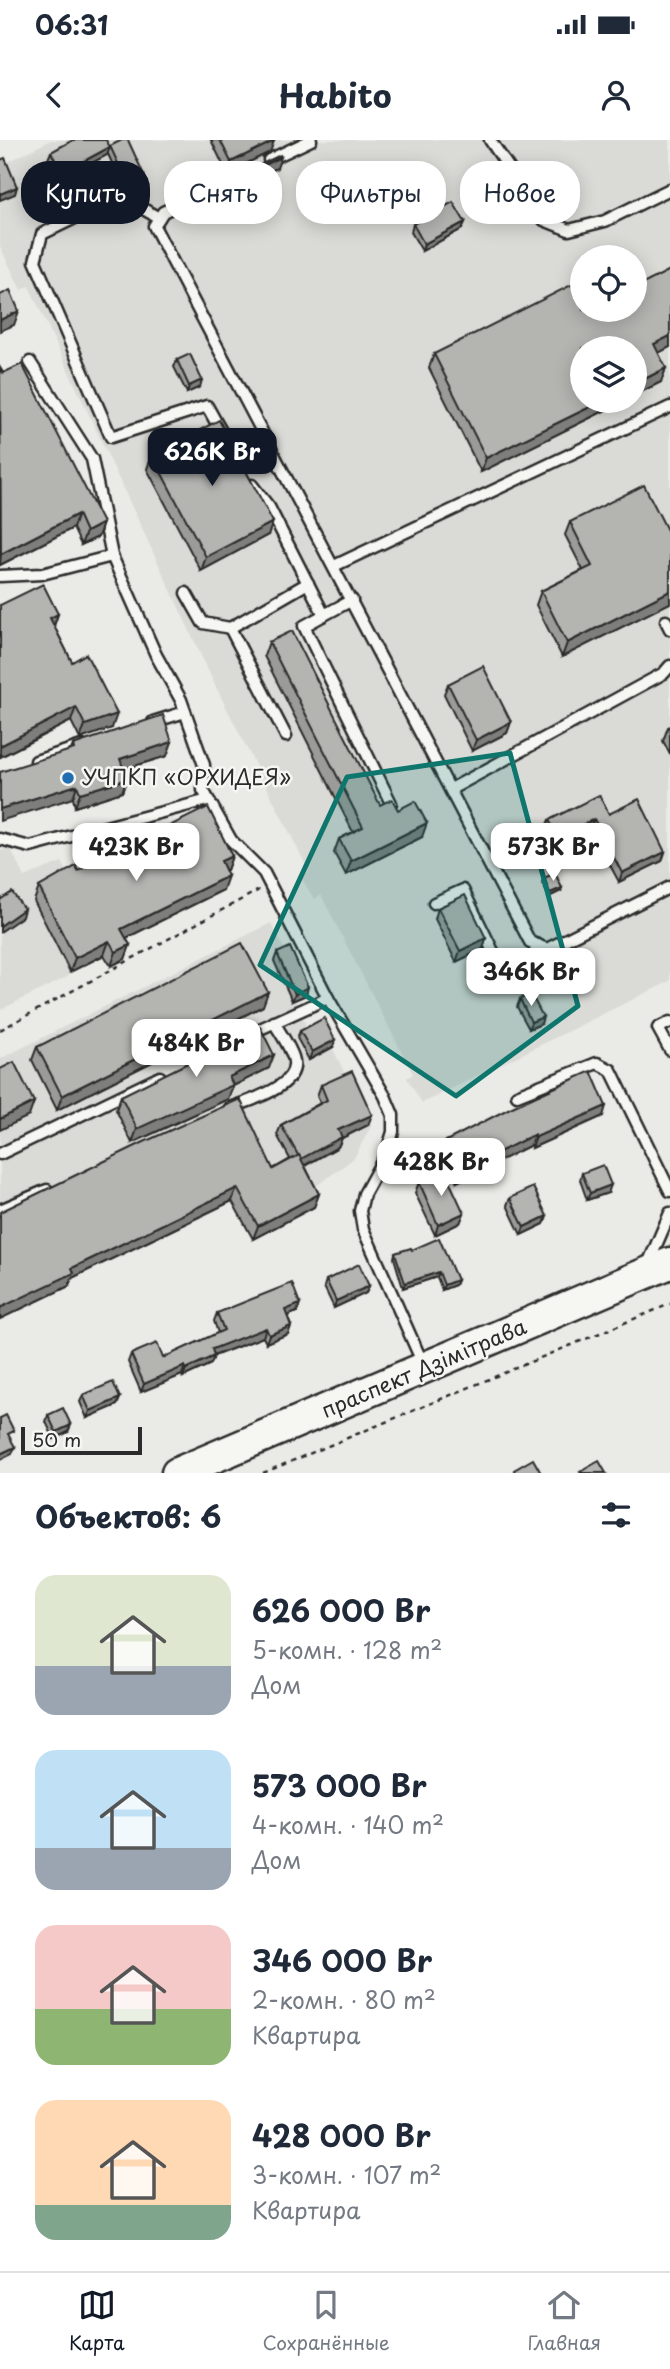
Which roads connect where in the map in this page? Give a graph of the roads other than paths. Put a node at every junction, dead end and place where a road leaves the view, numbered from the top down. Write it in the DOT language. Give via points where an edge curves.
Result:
graph roads {
  1 [pos="311,140"];
  2 [pos="490,140"];
  3 [pos="670,189"];
  4 [pos="159,218"];
  5 [pos="30,362"];
  6 [pos="670,407"];
  7 [pos="226,440"];
  8 [pos="246,474"];
  9 [pos="112,556"];
  10 [pos="334,566"];
  11 [pos="0,576"];
  12 [pos="308,583"];
  13 [pos="186,593"];
  14 [pos="352,600"];
  15 [pos="324,615"];
  16 [pos="230,628"];
  17 [pos="670,666"];
  18 [pos="185,712"];
  19 [pos="146,725"];
  20 [pos="286,736"];
  21 [pos="93,742"];
  22 [pos="26,764"];
  23 [pos="451,789"];
  24 [pos="208,800"];
  25 [pos="391,803"];
  26 [pos="0,839"];
  27 [pos="670,887"];
  28 [pos="434,903"];
  29 [pos="538,945"];
  30 [pos="328,998"];
  31 [pos="274,1022"];
  32 [pos="670,1022"];
  33 [pos="237,1040"];
  34 [pos="670,1049"];
  35 [pos="175,1070"];
  36 [pos="517,1095"];
  37 [pos="215,1115"];
  38 [pos="0,1154"];
  39 [pos="51,1188"];
  40 [pos="670,1191"];
  41 [pos="0,1210"];
  42 [pos="670,1213"];
  43 [pos="657,1268"];
  44 [pos="425,1368"];
  45 [pos="177,1473"];
  1 -- 4 [label="lane" via="163,212"];
  2 -- 3 [label="lane" via="544,220 569,230 605,221"];
  4 -- 7 [label="lane" via="131,202 106,203 42,234 35,261 111,437 207,406"];
  4 -- 10 [label="lane" via="154,226"];
  5 -- 9 [label="lane" via="92,459"];
  6 -- 10 [label="lane"];
  8 -- 12 [label="lane" via="269,507"];
  9 -- 11 [label="lane" via="41,574"];
  9 -- 18 [label="lane"];
  10 -- 14 [label="lane"];
  12 -- 15 [label="lane"];
  12 -- 16 [label="lane"];
  13 -- 16 [label="lane" via="203,623"];
  14 -- 15 [label="lane"];
  14 -- 23 [label="lane"];
  15 -- 25 [label="lane" via="304,626"];
  16 -- 20 [label="lane"];
  17 -- 23 [label="lane"];
  18 -- 19 [label="lane"];
  18 -- 24 [label="lane" via="204,765 202,790"];
  21 -- 22 [label="lane"];
  23 -- 29 [label="lane" via="530,942"];
  24 -- 26 [label="lane" via="30,847"];
  24 -- 30 [label="lane" via="231,840 264,873"];
  27 -- 29 [label="lane" via="547,949"];
  28 -- 29 [label="lane" via="463,890 509,984 522,979"];
  30 -- 31 [label="lane"];
  30 -- 44 [label="lane" via="393,1115 386,1154 360,1210 363,1229"];
  31 -- 33 [label="lane"];
  31 -- 37 [label="lane" via="294,1059 287,1081"];
  32 -- 34 [label="lane" via="658,1028"];
  35 -- 38 [label="lane"];
  36 -- 40 [label="lane" via="597,1062 611,1070"];
  39 -- 41 [label="lane"];
  42 -- 43 [label="lane"];
  43 -- 44 [label="main road, праспект Дзімітрава"];
  44 -- 45 [label="main road, праспект Дзімітрава"];
}
